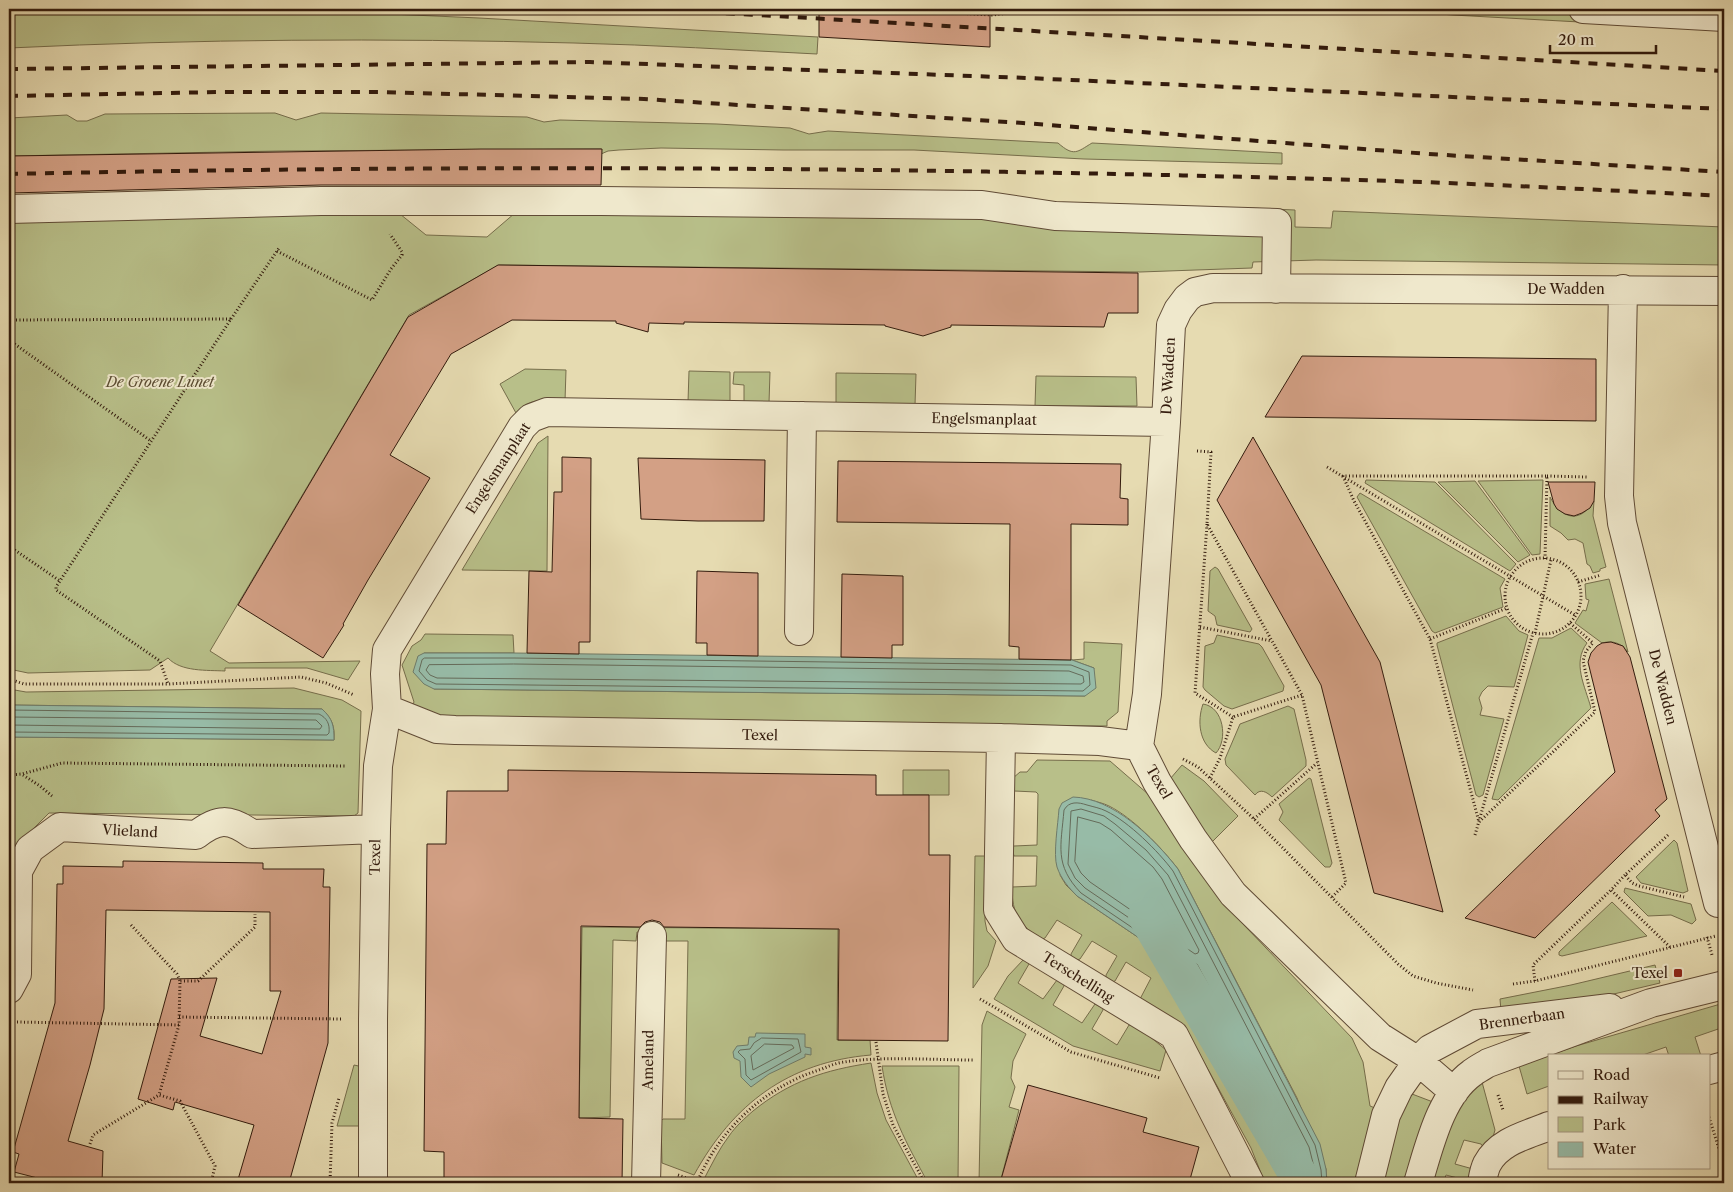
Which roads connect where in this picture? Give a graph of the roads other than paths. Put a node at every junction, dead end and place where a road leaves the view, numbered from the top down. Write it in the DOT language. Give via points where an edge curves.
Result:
graph roads {
  1 [pos="1583,9"];
  2 [pos="1724,17"];
  3 [pos="9,208"];
  4 [pos="1276,289"];
  5 [pos="1623,289"];
  6 [pos="1724,291"];
  7 [pos="802,416"];
  8 [pos="1165,435"];
  9 [pos="799,631"];
  10 [pos="387,710"];
  11 [pos="1001,738"];
  12 [pos="1139,746"];
  13 [pos="376,828"];
  14 [pos="1718,903"];
  15 [pos="652,936"];
  16 [pos="1724,985"];
  17 [pos="9,989"];
  18 [pos="1651,1003"];
  19 [pos="1418,1061"];
  20 [pos="1724,1066"];
  21 [pos="1710,1070"];
  22 [pos="1454,1092"];
  23 [pos="1548,1126"];
  24 [pos="374,1183"];
  25 [pos="646,1183"];
  26 [pos="1250,1183"];
  27 [pos="1369,1183"];
  28 [pos="1418,1183"];
  29 [pos="1482,1183"];
  1 -- 2 [label="street"];
  3 -- 4 [label="street" via="321,201 982,205 1055,216 1277,223"];
  4 -- 5 [label="street, De Wadden"];
  4 -- 8 [label="street, De Wadden" via="1213,288 1195,292 1187,298 1171,325"];
  5 -- 6 [label="street, De Wadden"];
  5 -- 14 [label="street, De Wadden" via="1619,496 1622,523"];
  7 -- 8 [label="street, Engelsmanplaat"];
  7 -- 9 [label="street"];
  7 -- 10 [label="street, Engelsmanplaat" via="547,412 531,418 522,427 387,650"];
  8 -- 12 [label="street, De Wadden" via="1147,694"];
  10 -- 11 [label="street, Texel" via="437,729 455,730"];
  10 -- 13 [label="street, Texel" via="378,766"];
  11 -- 12 [label="street, Texel" via="1100,741"];
  11 -- 26 [label="street, Terschelling" via="998,910 1016,939 1174,1035"];
  12 -- 19 [label="street, Texel" via="1193,839 1233,894 1380,1037"];
  13 -- 17 [label="street, Vlieland" via="252,834 236,823 224,822 210,825 196,834 60,827 30,849 18,871 17,974"];
  13 -- 24 [label="street, Texel"];
  15 -- 25 [label="street, Ameland"];
  16 -- 18 [label="street, Brennerbaan"];
  18 -- 19 [label="street, Brennerbaan" via="1477,1024 1430,1049"];
  18 -- 22 [label="street, Brennerbaan" via="1488,1063 1471,1073"];
  19 -- 22 [label="street, Texel"];
  19 -- 27 [label="street, Brennerbaan" via="1399,1088 1386,1115"];
  20 -- 21 [label="street"];
  22 -- 28 [label="street, Brennerbaan" via="1434,1132"];
  23 -- 29 [label="street" via="1512,1140 1498,1151 1487,1164"];
}
